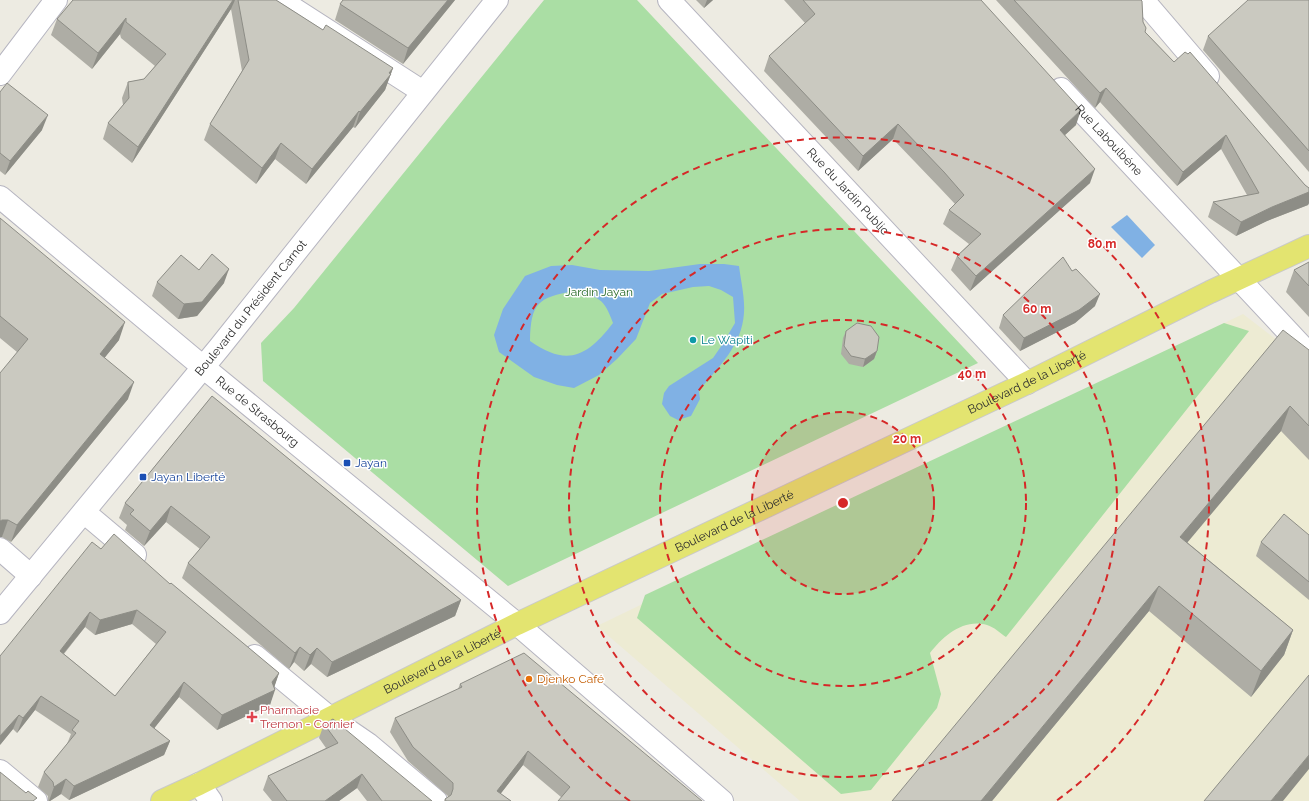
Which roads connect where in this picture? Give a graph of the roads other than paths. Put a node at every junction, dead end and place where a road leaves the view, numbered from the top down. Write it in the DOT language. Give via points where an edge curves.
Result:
graph roads {
  1 [pos="56,0"];
  2 [pos="280,0"];
  3 [pos="497,0"];
  4 [pos="669,0"];
  5 [pos="1143,0"];
  6 [pos="0,74"];
  7 [pos="1047,74"];
  8 [pos="1219,88"];
  9 [pos="423,92"];
  10 [pos="0,197"];
  11 [pos="1309,246"];
  12 [pos="1239,279"];
  13 [pos="1309,354"];
  14 [pos="203,367"];
  15 [pos="1027,383"];
  16 [pos="84,512"];
  17 [pos="0,549"];
  18 [pos="148,567"];
  19 [pos="31,576"];
  20 [pos="0,613"];
  21 [pos="517,624"];
  22 [pos="240,643"];
  23 [pos="330,718"];
  24 [pos="0,771"];
  25 [pos="205,793"];
  26 [pos="36,801"];
  27 [pos="162,801"];
  28 [pos="436,801"];
  29 [pos="722,801"];
  1 -- 6 [label="street"];
  2 -- 9 [label="street"];
  3 -- 9 [label="street, Boulevard du Président Carnot"];
  4 -- 15 [label="street, Rue du Jardin Public"];
  5 -- 8 [label="street"];
  7 -- 12 [label="street, Rue Laboulbéne"];
  9 -- 14 [label="street, Boulevard du Président Carnot"];
  10 -- 14 [label="street, Rue de Strasbourg"];
  11 -- 12 [label="main road, Boulevard de la Liberté"];
  12 -- 13 [label="street, Rue Laboulbéne"];
  12 -- 15 [label="main road, Boulevard de la Liberté"];
  14 -- 16 [label="street, Boulevard du Président Carnot"];
  14 -- 21 [label="street, Rue de Strasbourg"];
  15 -- 21 [label="main road, Boulevard de la Liberté"];
  16 -- 18 [label="street"];
  16 -- 19 [label="street, Boulevard du Président Carnot"];
  17 -- 19 [label="street"];
  19 -- 20 [label="street, Boulevard du Président Carnot"];
  21 -- 23 [label="main road, Boulevard de la Liberté"];
  21 -- 29 [label="street, Rue de Strasbourg"];
  22 -- 23 [label="street"];
  23 -- 25 [label="main road, Boulevard de la Liberté"];
  23 -- 28 [label="street" via="368,744"];
  24 -- 26 [label="street"];
  25 -- 27 [label="main road, Boulevard de la Liberté"];
}
